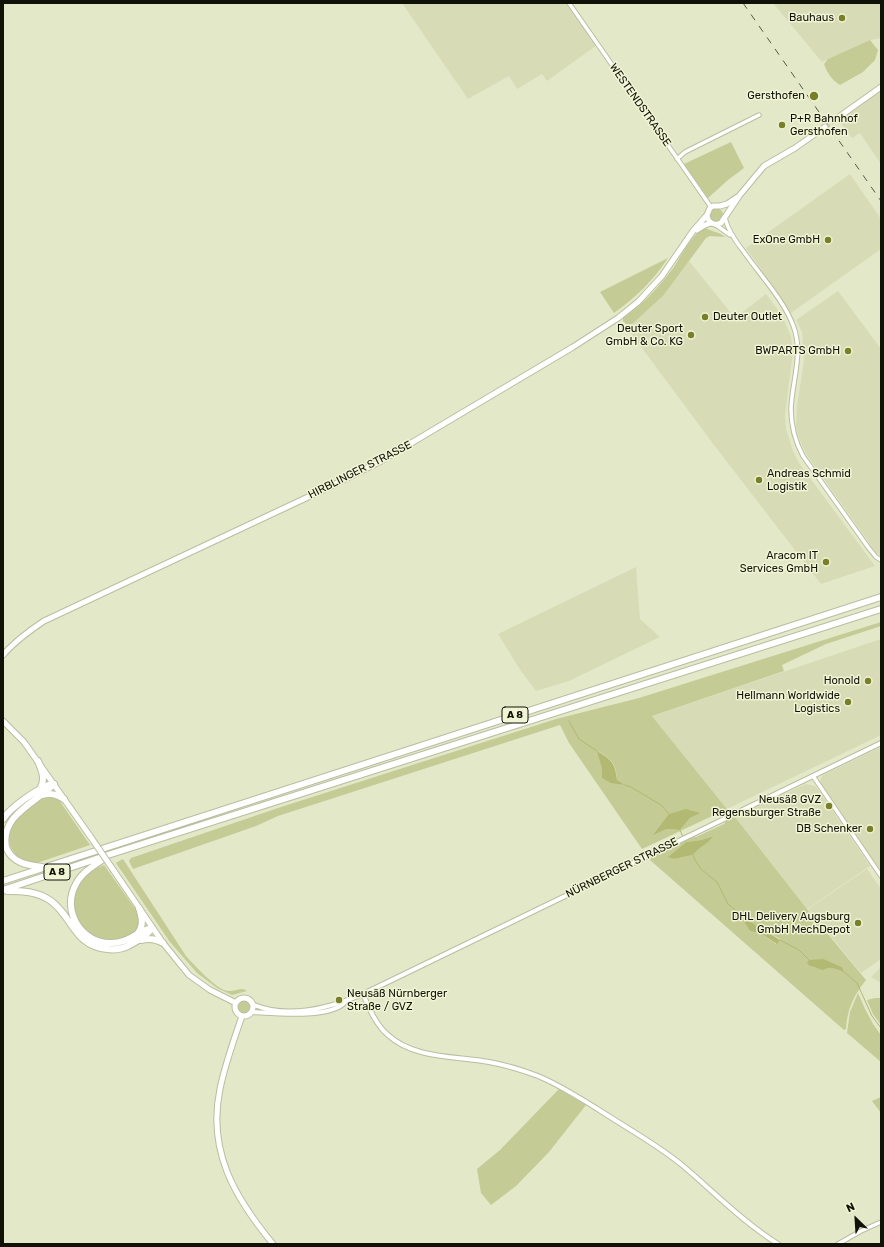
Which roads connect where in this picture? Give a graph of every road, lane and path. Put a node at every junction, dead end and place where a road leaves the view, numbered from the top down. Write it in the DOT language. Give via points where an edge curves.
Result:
graph roads {
  1 [pos="569,3"];
  2 [pos="881,87"];
  3 [pos="759,115"];
  4 [pos="836,119"];
  5 [pos="825,127"];
  6 [pos="677,159"];
  7 [pos="739,196"];
  8 [pos="720,206"];
  9 [pos="710,207"];
  10 [pos="707,215"];
  11 [pos="725,216"];
  12 [pos="713,224"];
  13 [pos="733,237"];
  14 [pos="686,241"];
  15 [pos="881,560"];
  16 [pos="881,597"];
  17 [pos="881,609"];
  18 [pos="3,655"];
  19 [pos="3,721"];
  20 [pos="881,743"];
  21 [pos="38,762"];
  22 [pos="813,776"];
  23 [pos="54,784"];
  24 [pos="40,792"];
  25 [pos="64,799"];
  26 [pos="3,819"];
  27 [pos="111,854"];
  28 [pos="43,867"];
  29 [pos="881,876"];
  30 [pos="3,881"];
  31 [pos="3,890"];
  32 [pos="139,908"];
  33 [pos="152,928"];
  34 [pos="138,938"];
  35 [pos="163,943"];
  36 [pos="363,994"];
  37 [pos="236,1003"];
  38 [pos="254,1005"];
  39 [pos="252,1012"];
  40 [pos="296,1013"];
  41 [pos="242,1016"];
  42 [pos="881,1222"];
  43 [pos="273,1244"];
  44 [pos="778,1244"];
  45 [pos="838,1244"];
  1 -- 6 [label="street, WESTENDSTRASSE"];
  2 -- 4 [label="main road"];
  3 -- 6 [label="street" via="685,152"];
  5 -- 7 [label="main road, HIRBLINGER STRASSE" via="764,166"];
  6 -- 9 [label="street, WESTENDSTRASSE"];
  7 -- 8 [label="main road, HIRBLINGER STRASSE"];
  7 -- 11 [label="main road, HIRBLINGER STRASSE"];
  8 -- 9 [label="main road, HIRBLINGER STRASSE"];
  8 -- 11 [label="main road" via="724,209"];
  9 -- 10 [label="main road, HIRBLINGER STRASSE"];
  10 -- 12 [label="main road"];
  10 -- 14 [label="main road, HIRBLINGER STRASSE"];
  11 -- 12 [label="main road, HIRBLINGER STRASSE" via="721,223"];
  11 -- 13 [label="street"];
  12 -- 13 [label="street"];
  12 -- 14 [label="main road, HIRBLINGER STRASSE" via="701,227"];
  13 -- 15 [label="street" via="785,308 795,332 798,357 791,423 797,446 868,547"];
  14 -- 18 [label="main road, HIRBLINGER STRASSE" via="662,276 638,302 573,347 381,461 44,621 26,632"];
  16 -- 28 [label="highway, A 8"];
  17 -- 27 [label="highway, A 8"];
  19 -- 21 [label="main road" via="24,742"];
  20 -- 22 [label="street, NÜRNBERGER STRASSE"];
  21 -- 23 [label="main road"];
  21 -- 24 [label="highway" via="44,778"];
  22 -- 29 [label="street"];
  22 -- 36 [label="street, NÜRNBERGER STRASSE"];
  23 -- 24 [label="highway"];
  23 -- 25 [label="main road"];
  24 -- 25 [label="highway" via="55,794"];
  24 -- 26 [label="highway" via="13,808"];
  24 -- 28 [label="highway" via="9,820 4,837 8,851 15,859"];
  25 -- 32 [label="main road, bridge"];
  27 -- 31 [label="highway, A 8"];
  27 -- 34 [label="highway" via="86,872 76,883 71,897 76,924 99,942 116,943"];
  28 -- 30 [label="highway, A 8"];
  31 -- 34 [label="highway" via="32,892 51,901 62,911 81,937 99,948 124,948"];
  32 -- 33 [label="main road"];
  32 -- 34 [label="highway" via="142,924"];
  33 -- 34 [label="highway" via="150,932"];
  33 -- 35 [label="main road"];
  34 -- 35 [label="highway"];
  35 -- 37 [label="main road" via="189,975 210,990"];
  36 -- 40 [label="street, NÜRNBERGER STRASSE"];
  36 -- 44 [label="street" via="379,1026 397,1042 424,1053 503,1065 539,1076 565,1089 665,1152 756,1230"];
  37 -- 38 [label="main road" via="240,998 246,998"];
  37 -- 41 [label="main road" via="236,1010"];
  38 -- 39 [label="main road"];
  38 -- 40 [label="street"];
  39 -- 40 [label="street" via="280,1015"];
  39 -- 41 [label="main road"];
  41 -- 43 [label="main road" via="220,1089 219,1138 223,1160 232,1185 250,1216"];
  42 -- 45 [label="street"];
}
